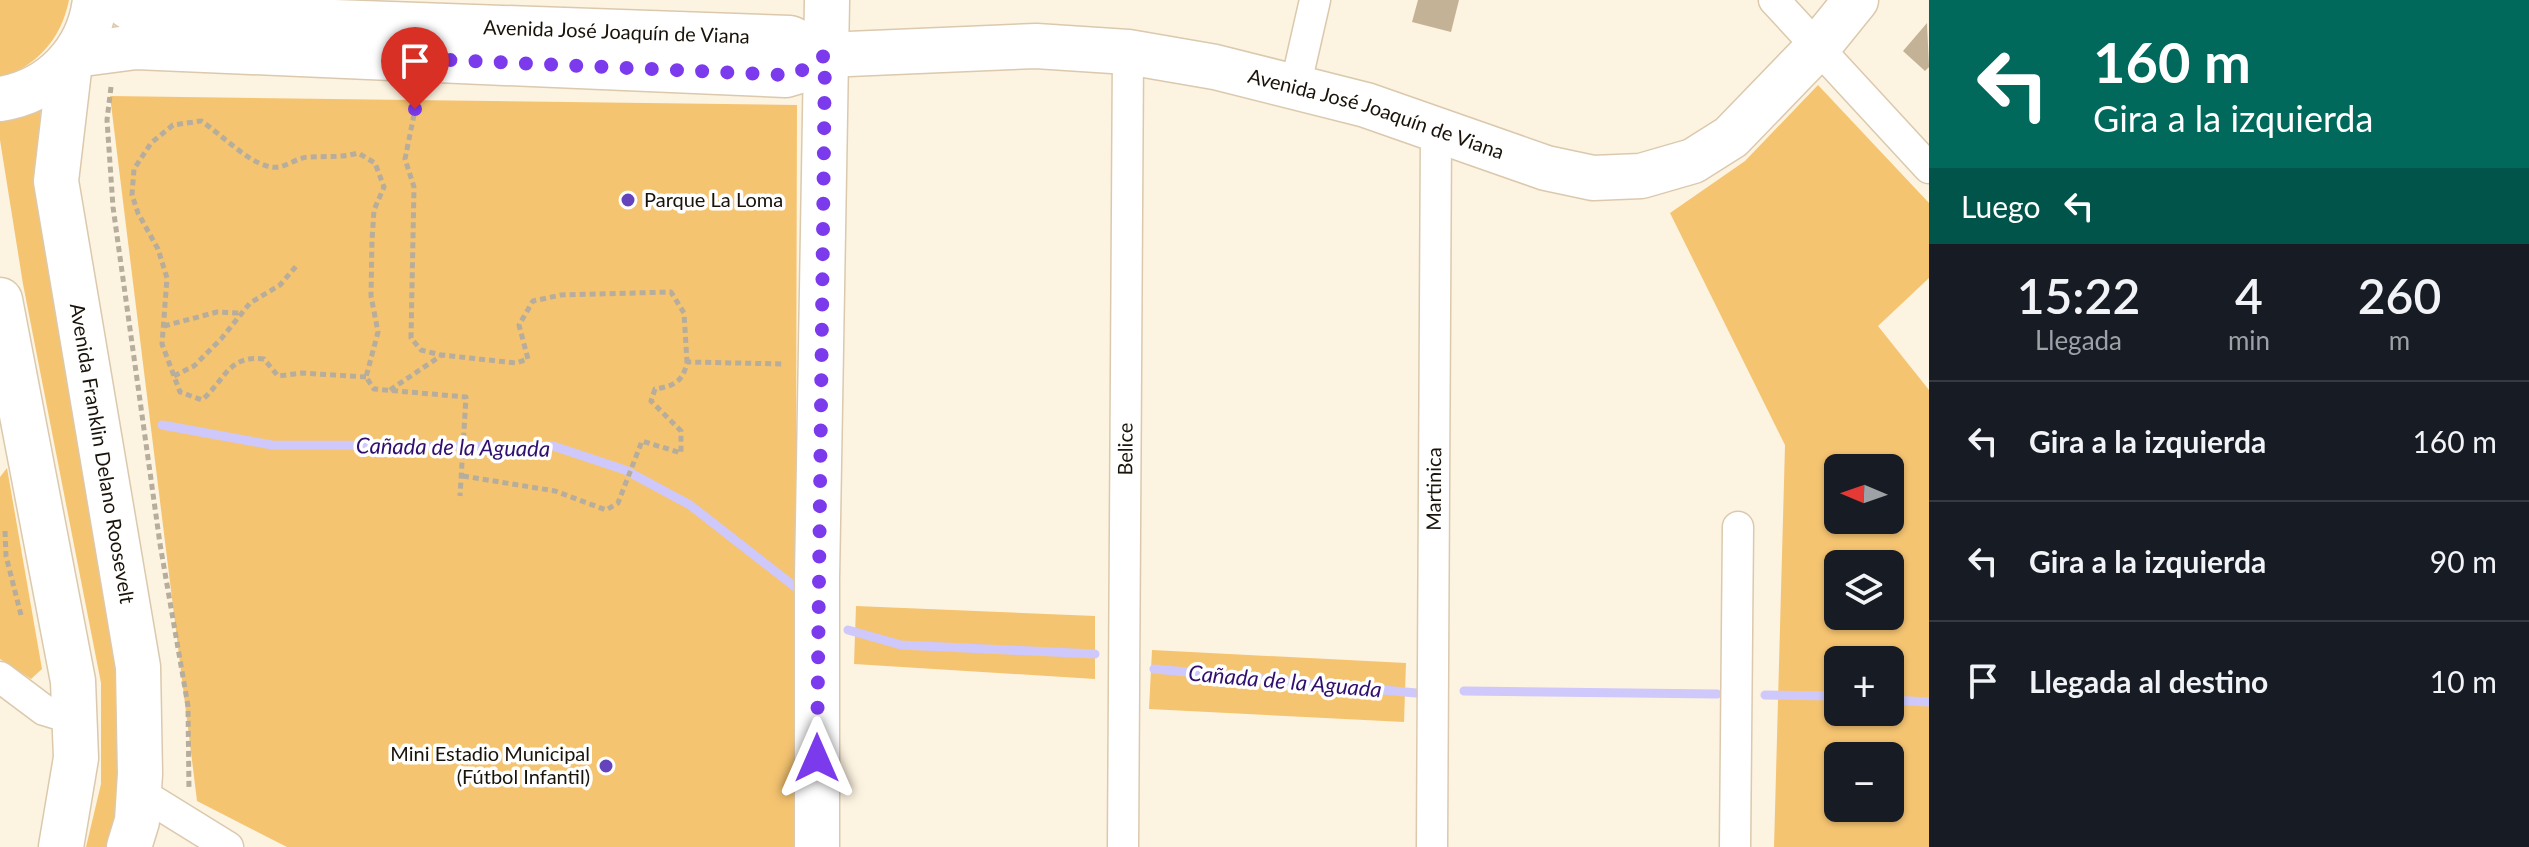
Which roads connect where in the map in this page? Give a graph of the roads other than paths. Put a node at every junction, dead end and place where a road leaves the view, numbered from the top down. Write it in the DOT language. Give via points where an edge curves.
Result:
graph roads {
  1 [pos="95,0"];
  2 [pos="120,0"];
  3 [pos="827,0"];
  4 [pos="1315,0"];
  5 [pos="1774,0"];
  6 [pos="1856,0"];
  7 [pos="1818,47"];
  8 [pos="436,48"];
  9 [pos="1128,52"];
  10 [pos="825,55"];
  11 [pos="72,58"];
  12 [pos="1295,88"];
  13 [pos="0,99"];
  14 [pos="1436,131"];
  15 [pos="1929,168"];
  16 [pos="0,300"];
  17 [pos="1738,527"];
  18 [pos="0,677"];
  19 [pos="77,720"];
  20 [pos="139,792"];
  21 [pos="61,847"];
  22 [pos="129,847"];
  23 [pos="228,847"];
  24 [pos="817,847"];
  25 [pos="1123,847"];
  26 [pos="1432,847"];
  27 [pos="1735,847"];
  1 -- 11 [label="street" via="86,36"];
  2 -- 8 [label="street, Avenida José Joaquín de Viana" via="147,12"];
  3 -- 10 [label="street"];
  4 -- 12 [label="street"];
  5 -- 7 [label="street"];
  6 -- 7 [label="street, Avenida José Joaquín de Viana"];
  7 -- 14 [label="street, Avenida José Joaquín de Viana" via="1731,137 1693,161 1641,176 1593,178 1546,168"];
  7 -- 15 [label="street"];
  8 -- 10 [label="street, Avenida José Joaquín de Viana" via="790,38"];
  8 -- 11 [label="street, Avenida José Joaquín de Viana" via="118,48"];
  9 -- 10 [label="street, Avenida José Joaquín de Viana" via="1036,46"];
  9 -- 12 [label="street, Avenida José Joaquín de Viana"];
  9 -- 25 [label="street, Belice"];
  10 -- 24 [label="street"];
  11 -- 13 [label="street" via="46,83"];
  11 -- 20 [label="street, Avenida Franklin Delano Roosevelt" via="56,181 138,667"];
  12 -- 14 [label="street, Avenida José Joaquín de Viana" via="1366,105"];
  14 -- 26 [label="street, Martinica"];
  16 -- 19 [label="street"];
  17 -- 27 [label="street"];
  18 -- 19 [label="street" via="44,710"];
  19 -- 21 [label="street" via="73,788"];
  20 -- 22 [label="street, Avenida Franklin Delano Roosevelt"];
  20 -- 23 [label="street"];
}
